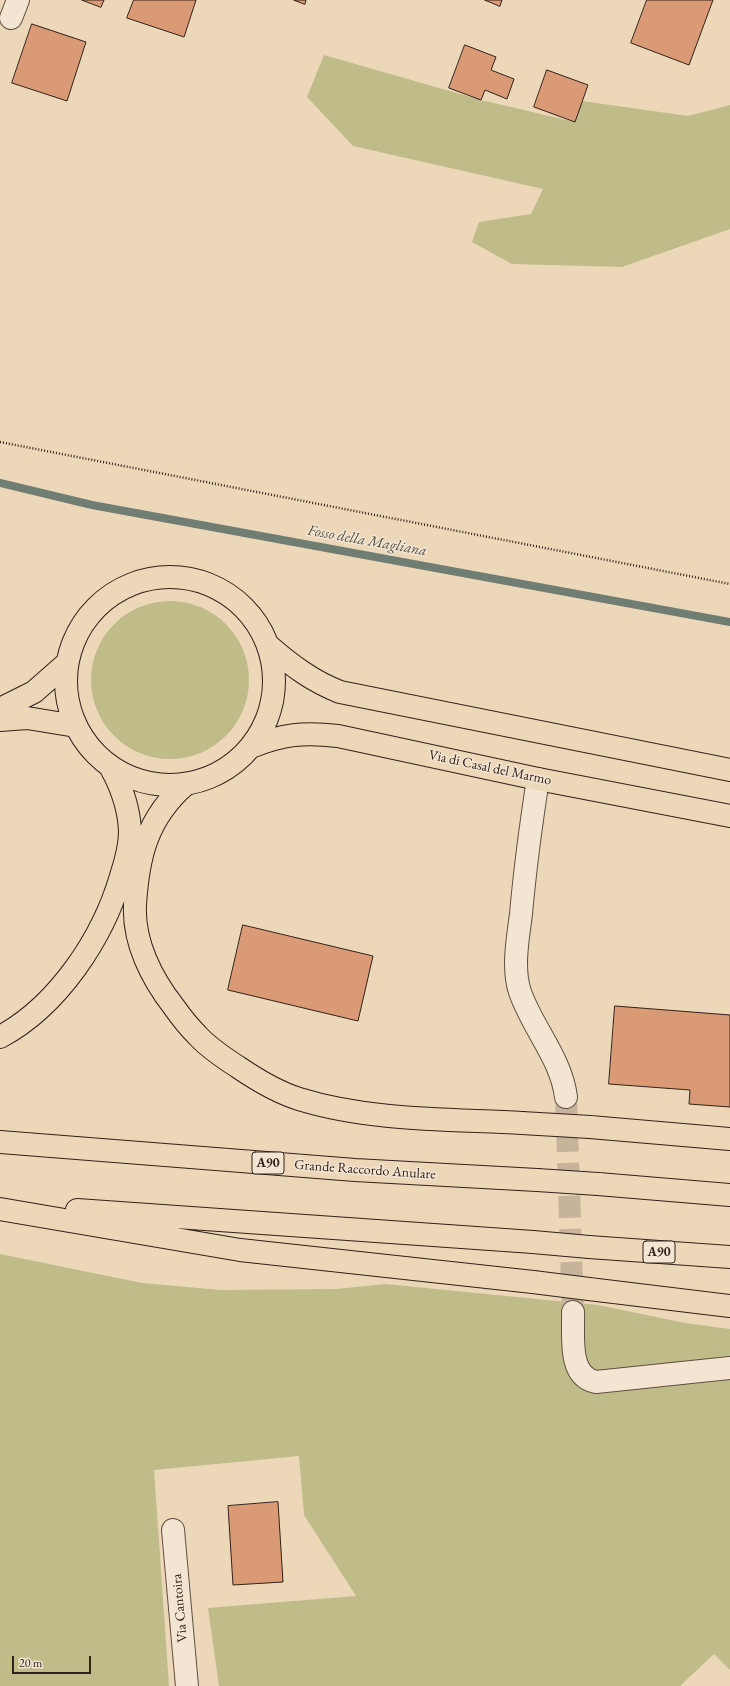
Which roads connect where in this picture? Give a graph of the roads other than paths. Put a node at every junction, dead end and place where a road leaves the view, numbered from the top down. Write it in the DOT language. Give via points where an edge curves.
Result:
graph roads {
  1 [pos="269,646"];
  2 [pos="67,663"];
  3 [pos="0,709"];
  4 [pos="0,720"];
  5 [pos="76,726"];
  6 [pos="251,747"];
  7 [pos="111,768"];
  8 [pos="730,770"];
  9 [pos="538,779"];
  10 [pos="186,784"];
  11 [pos="730,816"];
  12 [pos="0,1037"];
  13 [pos="566,1097"];
  14 [pos="730,1139"];
  15 [pos="0,1142"];
  16 [pos="730,1195"];
  17 [pos="0,1204"];
  18 [pos="0,1209"];
  19 [pos="730,1257"];
  20 [pos="730,1306"];
  21 [pos="573,1312"];
  22 [pos="730,1368"];
  23 [pos="173,1530"];
  24 [pos="186,1686"];
  1 -- 2 [label="main road" via="252,616 227,593 196,580 161,577 128,586 112,594 99,605 78,634"];
  1 -- 6 [label="main road" via="274,681 272,699 268,716"];
  1 -- 8 [label="main road" via="292,666 317,682 340,692"];
  2 -- 3 [label="main road" via="34,692"];
  2 -- 5 [label="main road" via="67,695"];
  4 -- 5 [label="main road" via="27,718"];
  5 -- 7 [label="main road"];
  6 -- 9 [label="main road, Via di Casal del Marmo" via="281,736 338,736"];
  6 -- 10 [label="main road" via="233,764 211,777"];
  7 -- 10 [label="main road" via="147,783 167,786"];
  7 -- 12 [label="main road" via="122,786 130,832 125,863 109,911 83,958 66,979 31,1017"];
  9 -- 11 [label="main road, Via di Casal del Marmo"];
  9 -- 13 [label="street" via="518,943 518,979 527,1008 563,1077"];
  10 -- 14 [label="main road, bridge" via="160,813 146,839 139,866 136,925 139,941 159,986 198,1037 228,1061 271,1087 298,1098 329,1107 367,1113"];
  15 -- 16 [label="main road, Grande Raccordo Anulare / A90, bridge" via="355,1170 598,1184"];
  17 -- 19 [label="main road, A90, bridge"];
  18 -- 20 [label="main road, bridge" via="240,1250"];
  21 -- 22 [label="street" via="576,1364 579,1371 591,1381"];
  23 -- 24 [label="street, Via Cantoira"];
}
